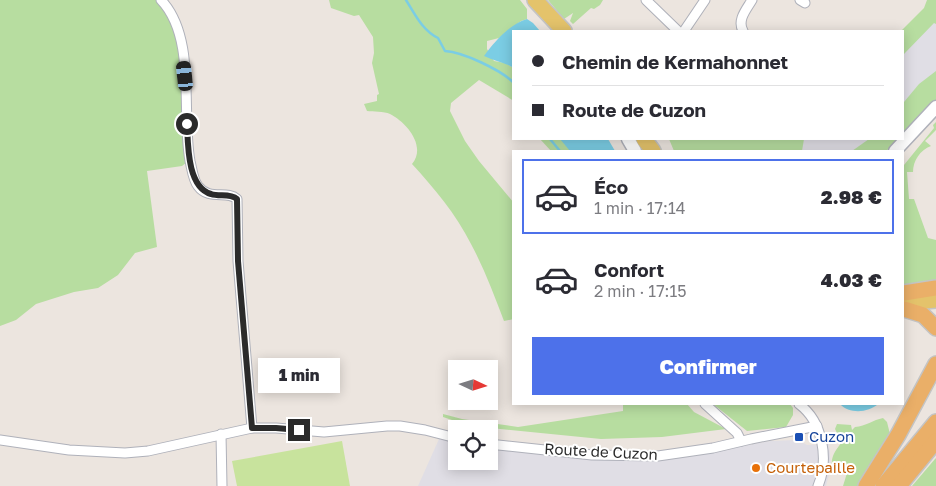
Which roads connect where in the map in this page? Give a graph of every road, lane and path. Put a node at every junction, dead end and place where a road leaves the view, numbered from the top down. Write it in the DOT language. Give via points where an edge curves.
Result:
graph roads {
  1 [pos="161,0"];
  2 [pos="646,0"];
  3 [pos="705,0"];
  4 [pos="752,0"];
  5 [pos="535,1"];
  6 [pos="555,30"];
  7 [pos="563,30"];
  8 [pos="677,30"];
  9 [pos="685,30"];
  10 [pos="742,30"];
  11 [pos="936,107"];
  12 [pos="936,119"];
  13 [pos="896,150"];
  14 [pos="904,154"];
  15 [pos="904,294"];
  16 [pos="932,295"];
  17 [pos="904,303"];
  18 [pos="904,309"];
  19 [pos="936,328"];
  20 [pos="936,364"];
  21 [pos="705,405"];
  22 [pos="801,405"];
  23 [pos="936,422"];
  24 [pos="817,426"];
  25 [pos="252,428"];
  26 [pos="221,434"];
  27 [pos="448,436"];
  28 [pos="0,440"];
  29 [pos="741,441"];
  30 [pos="936,441"];
  31 [pos="498,445"];
  32 [pos="222,486"];
  33 [pos="818,486"];
  34 [pos="866,486"];
  35 [pos="883,486"];
  36 [pos="899,486"];
  1 -- 25 [label="street" via="172,14 180,39 188,146 195,180 205,192 237,199 239,271"];
  2 -- 8 [label="street"];
  3 -- 9 [label="street"];
  4 -- 10 [label="street" via="741,18"];
  5 -- 6 [label="main road"];
  5 -- 7 [label="main road"];
  11 -- 13 [label="main road"];
  12 -- 14 [label="main road"];
  15 -- 16 [label="highway"];
  16 -- 17 [label="main road"];
  18 -- 19 [label="highway" via="923,315"];
  20 -- 34 [label="highway"];
  21 -- 29 [label="street" via="737,433"];
  22 -- 24 [label="street"];
  23 -- 35 [label="highway"];
  24 -- 29 [label="street, Route de Cuzon"];
  24 -- 33 [label="street" via="823,458"];
  25 -- 26 [label="street"];
  25 -- 27 [label="street" via="324,432 400,426"];
  26 -- 28 [label="street" via="137,453 69,450"];
  26 -- 32 [label="street"];
  29 -- 31 [label="street, Route de Cuzon" via="658,456 592,455"];
  30 -- 36 [label="highway"];
}
